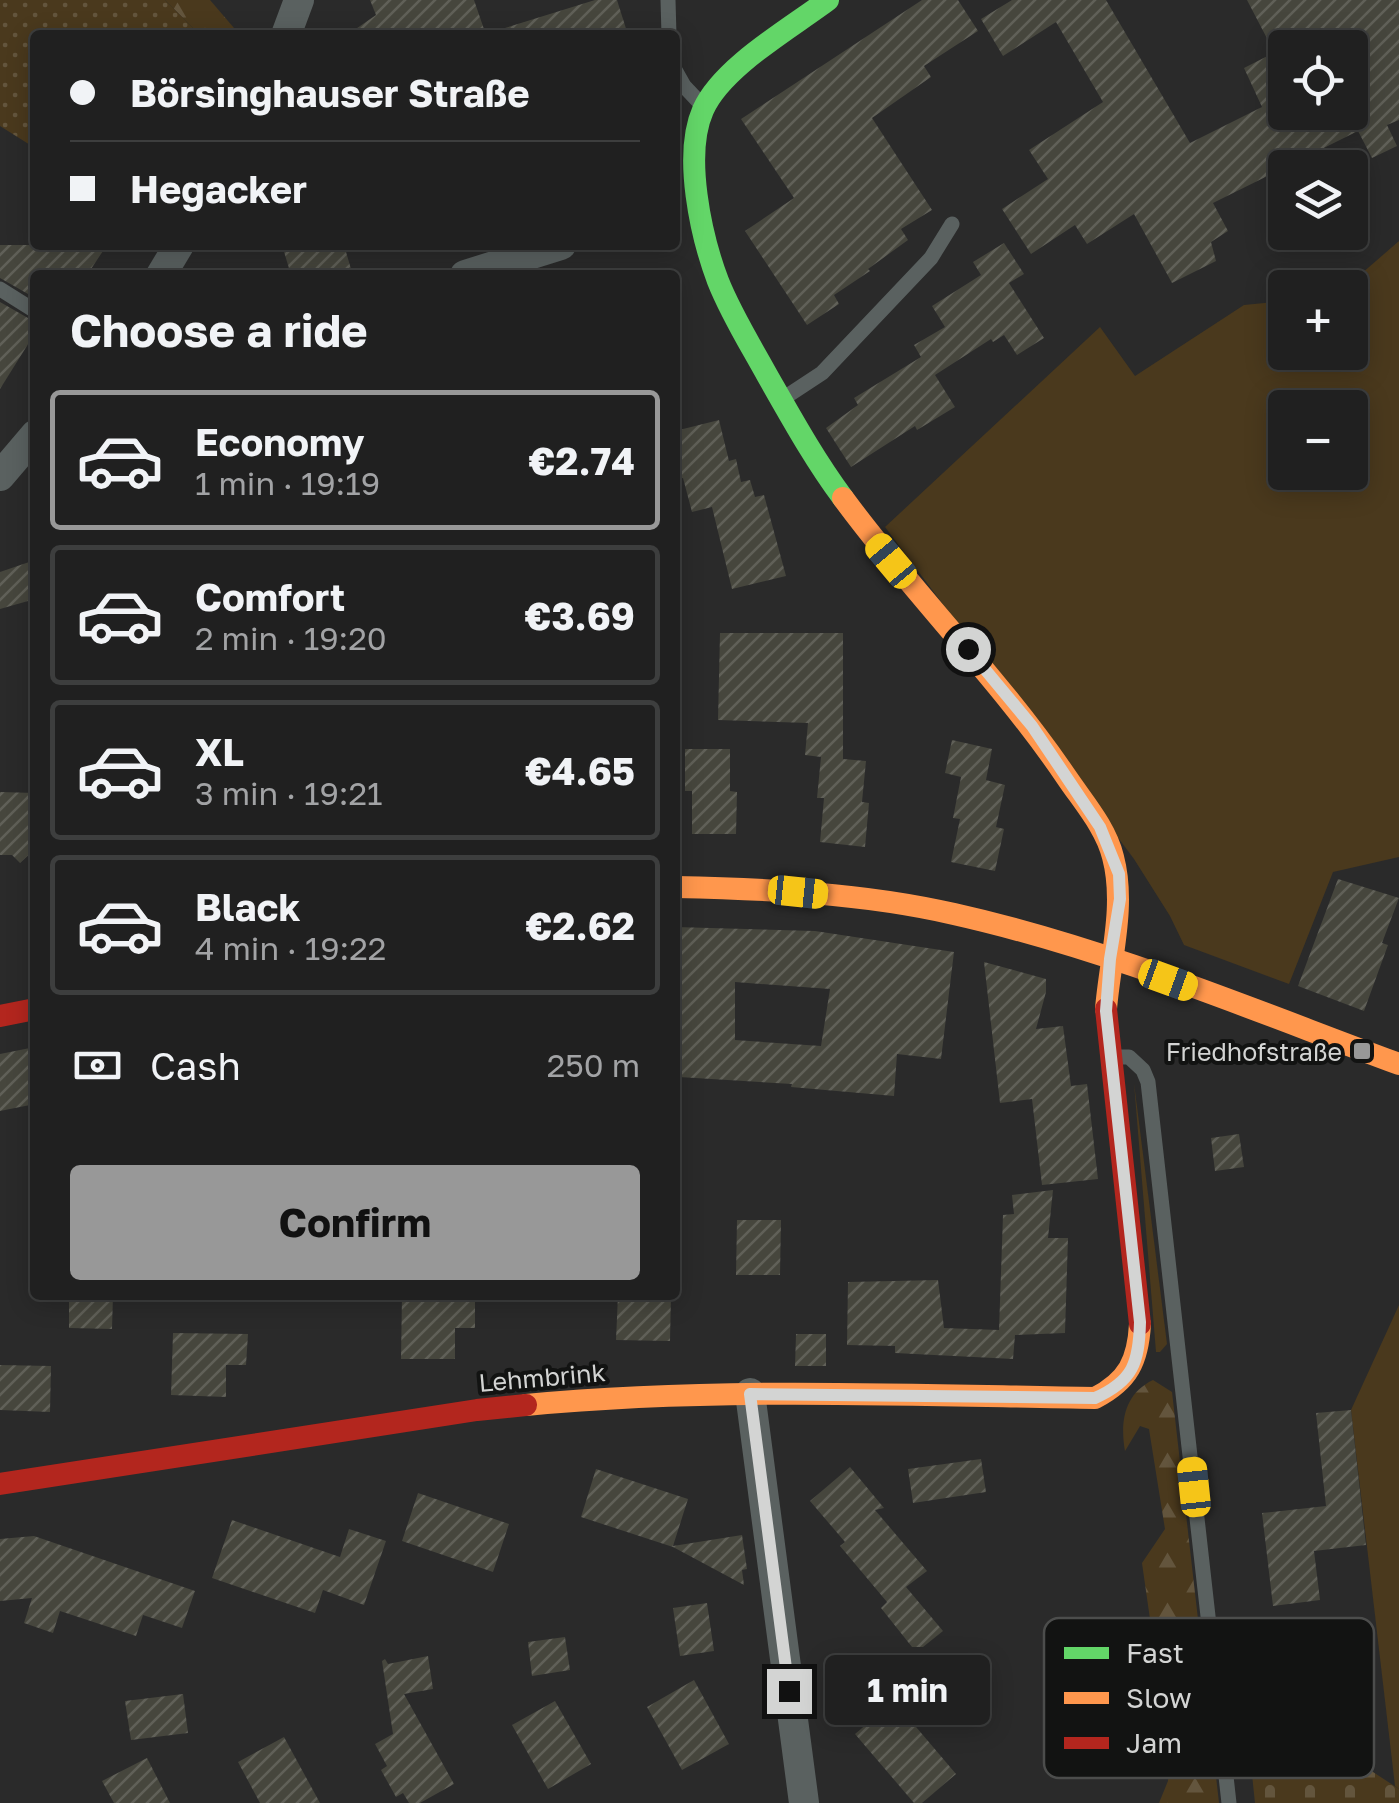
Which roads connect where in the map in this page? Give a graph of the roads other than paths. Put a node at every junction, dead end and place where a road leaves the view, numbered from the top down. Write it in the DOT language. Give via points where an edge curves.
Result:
graph roads {
  1 [pos="299,0"];
  2 [pos="668,0"];
  3 [pos="828,0"];
  4 [pos="288,30"];
  5 [pos="669,30"];
  6 [pos="680,79"];
  7 [pos="704,107"];
  8 [pos="687,206"];
  9 [pos="952,224"];
  10 [pos="547,250"];
  11 [pos="490,270"];
  12 [pos="0,289"];
  13 [pos="30,309"];
  14 [pos="781,400"];
  15 [pos="30,441"];
  16 [pos="0,476"];
  17 [pos="680,887"];
  18 [pos="1110,959"];
  19 [pos="30,1010"];
  20 [pos="0,1016"];
  21 [pos="1110,1057"];
  22 [pos="1399,1064"];
  23 [pos="750,1394"];
  24 [pos="0,1484"];
  25 [pos="1208,1618"];
  26 [pos="1226,1778"];
  27 [pos="804,1803"];
  28 [pos="1229,1803"];
  1 -- 4 [label="street"];
  2 -- 5 [label="lane"];
  3 -- 7 [label="street" via="731,73"];
  6 -- 7 [label="lane"];
  7 -- 8 [label="street"];
  8 -- 14 [label="street"];
  9 -- 14 [label="lane" via="931,258 822,373"];
  10 -- 11 [label="street"];
  12 -- 13 [label="lane"];
  14 -- 18 [label="street" via="872,538 1022,712 1100,827 1120,886"];
  15 -- 16 [label="street"];
  17 -- 18 [label="street" via="874,900 989,922"];
  18 -- 21 [label="street"];
  18 -- 22 [label="street"];
  19 -- 20 [label="street"];
  21 -- 23 [label="street, Lehmbrink" via="1140,1322 1128,1378 1095,1398"];
  21 -- 25 [label="lane" via="1129,1057 1148,1082"];
  23 -- 24 [label="street, Lehmbrink" via="477,1410"];
  23 -- 27 [label="street"];
  26 -- 28 [label="lane"];
}
